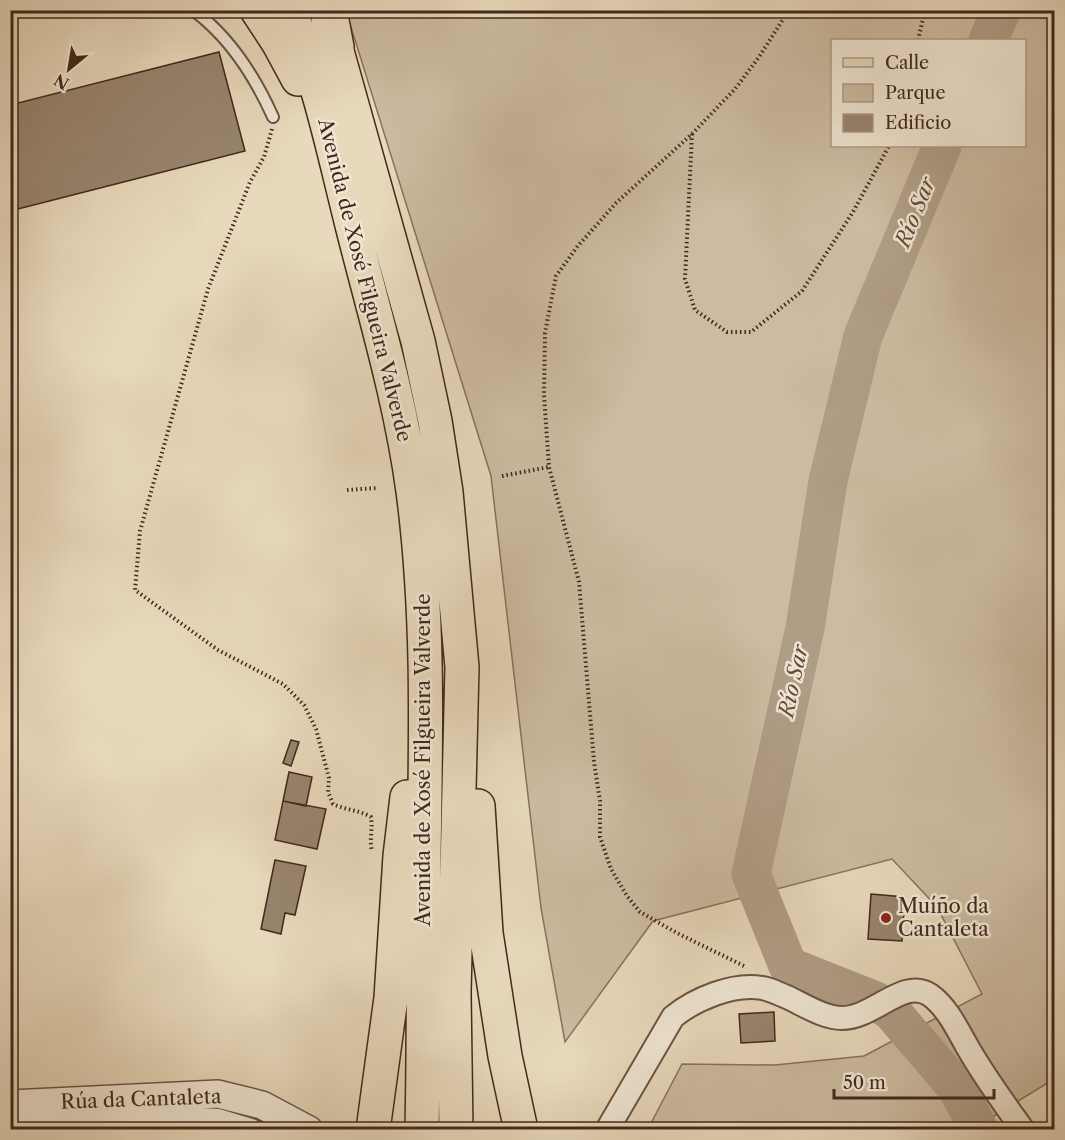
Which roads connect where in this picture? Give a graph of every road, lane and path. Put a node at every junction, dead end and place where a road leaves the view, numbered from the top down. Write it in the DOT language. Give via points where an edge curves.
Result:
graph roads {
  1 [pos="194,10"];
  2 [pos="239,10"];
  3 [pos="257,10"];
  4 [pos="289,10"];
  5 [pos="325,10"];
  6 [pos="330,10"];
  7 [pos="789,10"];
  8 [pos="925,10"];
  9 [pos="918,39"];
  10 [pos="337,47"];
  11 [pos="298,80"];
  12 [pos="273,117"];
  13 [pos="692,134"];
  14 [pos="888,147"];
  15 [pos="335,159"];
  16 [pos="549,467"];
  17 [pos="502,476"];
  18 [pos="376,488"];
  19 [pos="346,490"];
  20 [pos="462,668"];
  21 [pos="426,692"];
  22 [pos="329,778"];
  23 [pos="759,987"];
  24 [pos="10,1105"];
  25 [pos="422,1114"];
  26 [pos="305,1128"];
  27 [pos="251,1130"];
  28 [pos="374,1130"];
  29 [pos="456,1130"];
  30 [pos="521,1130"];
  31 [pos="607,1130"];
  32 [pos="1023,1130"];
  1 -- 12 [label="lane" via="224,37"];
  2 -- 11 [label="main road"];
  3 -- 11 [label="main road"];
  4 -- 15 [label="main road, Avenida de Xosé Filgueira Valverde" via="321,97"];
  5 -- 10 [label="main road, Avenida de Xosé Filgueira Valverde"];
  6 -- 10 [label="main road"];
  7 -- 13 [label="path" via="735,89"];
  8 -- 9 [label="path"];
  10 -- 20 [label="main road, Avenida de Xosé Filgueira Valverde" via="418,341 435,421 446,492"];
  11 -- 15 [label="main road"];
  12 -- 22 [label="path" via="272,136 208,289 140,531 135,590 218,650 283,684 304,705 316,729"];
  13 -- 14 [label="path" via="685,279 695,310 727,332 751,332 802,291 853,212"];
  13 -- 16 [label="path" via="616,203 556,276 545,333"];
  15 -- 21 [label="main road, Avenida de Xosé Filgueira Valverde" via="404,438 413,490 422,572"];
  16 -- 17 [label="path"];
  16 -- 23 [label="path" via="579,582 600,837 611,869 640,912 741,964"];
  18 -- 19 [label="path"];
  20 -- 29 [label="main road, Avenida de Xosé Filgueira Valverde" via="454,982"];
  20 -- 30 [label="main road" via="477,800 486,933"];
  21 -- 25 [label="main road, Avenida de Xosé Filgueira Valverde"];
  21 -- 28 [label="main road" via="408,785 391,998"];
  23 -- 31 [label="street" via="702,998 673,1017"];
  23 -- 32 [label="street" via="840,1018 863,1014 906,990 919,989 929,994 940,1004"];
  24 -- 26 [label="street, Rúa da Cantaleta" via="218,1094 262,1105"];
  24 -- 27 [label="street, Rúa da Cantaleta" via="31,1117 47,1120 218,1120"];
}
